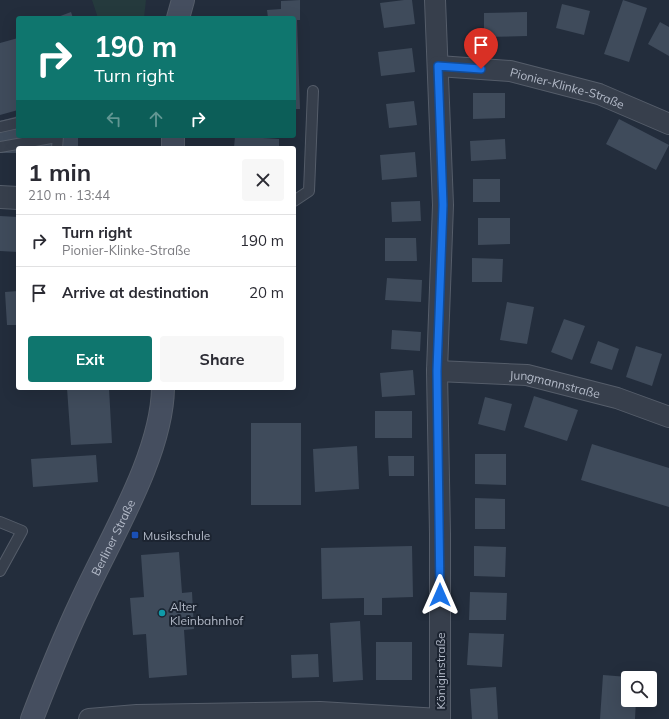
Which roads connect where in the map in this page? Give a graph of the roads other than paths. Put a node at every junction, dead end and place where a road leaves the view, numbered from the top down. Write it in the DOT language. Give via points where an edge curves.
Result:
graph roads {
  1 [pos="183,0"];
  2 [pos="436,0"];
  3 [pos="179,16"];
  4 [pos="438,66"];
  5 [pos="313,91"];
  6 [pos="16,123"];
  7 [pos="669,124"];
  8 [pos="0,127"];
  9 [pos="52,138"];
  10 [pos="0,148"];
  11 [pos="0,197"];
  12 [pos="16,198"];
  13 [pos="296,200"];
  14 [pos="437,371"];
  15 [pos="163,390"];
  16 [pos="669,417"];
  17 [pos="0,522"];
  18 [pos="0,571"];
  19 [pos="32,719"];
  20 [pos="89,719"];
  21 [pos="440,719"];
  1 -- 3 [label="main road"];
  2 -- 4 [label="street, Königinstraße"];
  4 -- 7 [label="street, Pionier-Klinke-Straße" via="510,71 599,94"];
  4 -- 14 [label="street, Königinstraße" via="443,205"];
  5 -- 13 [label="lane" via="309,191"];
  6 -- 8 [label="lane"];
  9 -- 10 [label="lane"];
  11 -- 12 [label="street"];
  14 -- 16 [label="street, Jungmannstraße" via="527,375 618,398"];
  14 -- 21 [label="street, Königinstraße"];
  15 -- 19 [label="main road, Berliner Straße" via="163,401 151,448 134,494 81,602"];
  17 -- 18 [label="lane" via="22,531"];
  20 -- 21 [label="street" via="136,715 320,712"];
}
